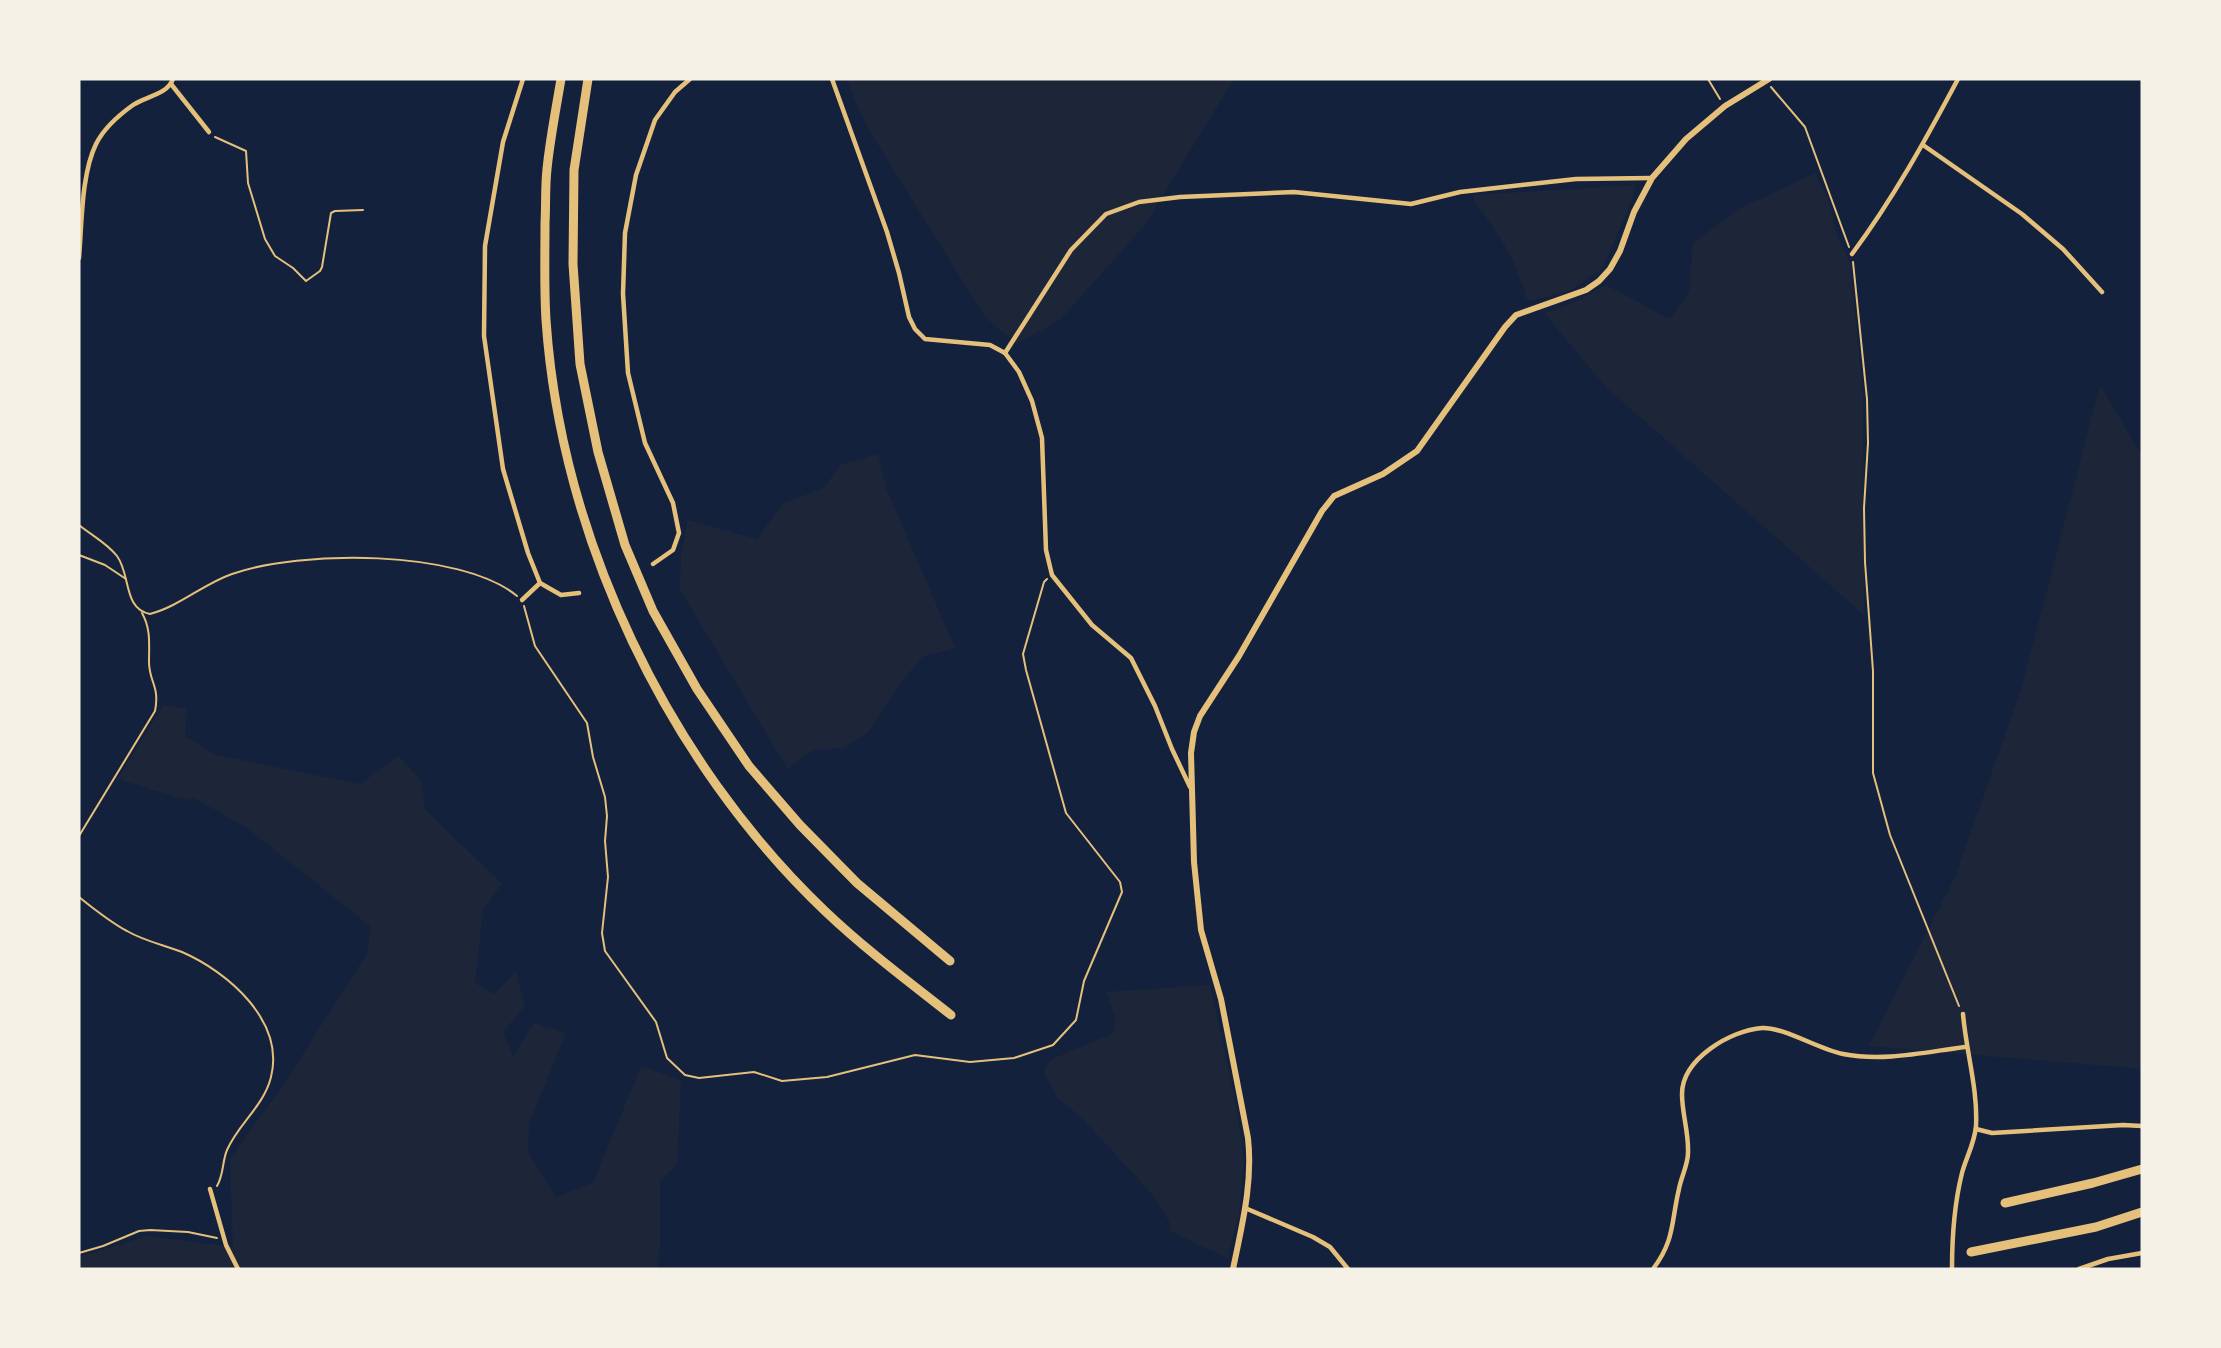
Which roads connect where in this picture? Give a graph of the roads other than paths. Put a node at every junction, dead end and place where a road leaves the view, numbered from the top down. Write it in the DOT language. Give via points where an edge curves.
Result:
graph roads {
  1 [pos="523,79"];
  2 [pos="561,79"];
  3 [pos="588,79"];
  4 [pos="690,79"];
  5 [pos="832,79"];
  6 [pos="1958,79"];
  7 [pos="1768,80"];
  8 [pos="172,81"];
  9 [pos="209,132"];
  10 [pos="1923,145"];
  11 [pos="1652,178"];
  12 [pos="1852,254"];
  13 [pos="79,258"];
  14 [pos="2102,292"];
  15 [pos="1005,354"];
  16 [pos="653,565"];
  17 [pos="540,583"];
  18 [pos="579,593"];
  19 [pos="522,600"];
  20 [pos="1191,788"];
  21 [pos="950,961"];
  22 [pos="1963,1014"];
  23 [pos="951,1015"];
  24 [pos="1965,1047"];
  25 [pos="2142,1126"];
  26 [pos="1976,1129"];
  27 [pos="2142,1169"];
  28 [pos="210,1189"];
  29 [pos="2006,1203"];
  30 [pos="1245,1208"];
  31 [pos="2142,1212"];
  32 [pos="1971,1252"];
  33 [pos="2142,1253"];
  34 [pos="238,1269"];
  35 [pos="1233,1269"];
  36 [pos="1349,1269"];
  37 [pos="1653,1269"];
  38 [pos="1952,1269"];
  39 [pos="2079,1269"];
  1 -- 17 [label="street" via="503,142 485,246 484,336 503,469"];
  2 -- 23 [label="highway" via="547,171 546,320 570,466 609,589 665,708 719,789 769,852 826,912"];
  3 -- 21 [label="highway" via="574,170 573,264 579,351 598,452 625,545 653,611 748,766 857,883"];
  4 -- 16 [label="street" via="655,120 636,175 625,233 622,294 628,373 645,443 674,502 679,533 673,550"];
  5 -- 15 [label="street" via="887,232 915,329 925,339 990,345"];
  6 -- 10 [label="street"];
  7 -- 11 [label="street" via="1725,106 1686,139"];
  8 -- 9 [label="street"];
  8 -- 13 [label="street" via="115,119 96,144 89,166"];
  10 -- 12 [label="street"];
  10 -- 14 [label="street" via="2022,214 2063,249"];
  11 -- 15 [label="street" via="1576,179 1460,192 1411,204 1294,192 1139,202 1106,214 1071,250"];
  11 -- 20 [label="street" via="1620,251 1599,281 1516,315 1417,452 1383,474 1334,496 1322,511 1200,716 1191,753"];
  15 -- 20 [label="street" via="1032,401 1042,438 1046,550 1052,575 1092,625 1131,659"];
  17 -- 18 [label="street" via="561,595"];
  17 -- 19 [label="street"];
  20 -- 30 [label="street" via="1201,930 1221,999 1248,1138 1250,1184"];
  22 -- 24 [label="street"];
  24 -- 26 [label="street"];
  24 -- 37 [label="street" via="1912,1056 1873,1056 1825,1050 1766,1028 1724,1038 1697,1060 1685,1080 1682,1093 1688,1156 1671,1235"];
  25 -- 26 [label="street" via="1992,1133"];
  26 -- 38 [label="street" via="1952,1227"];
  27 -- 29 [label="highway"];
  28 -- 34 [label="street"];
  30 -- 35 [label="street"];
  30 -- 36 [label="street" via="1313,1237"];
  31 -- 32 [label="highway" via="2096,1227"];
  33 -- 39 [label="street"];
}
